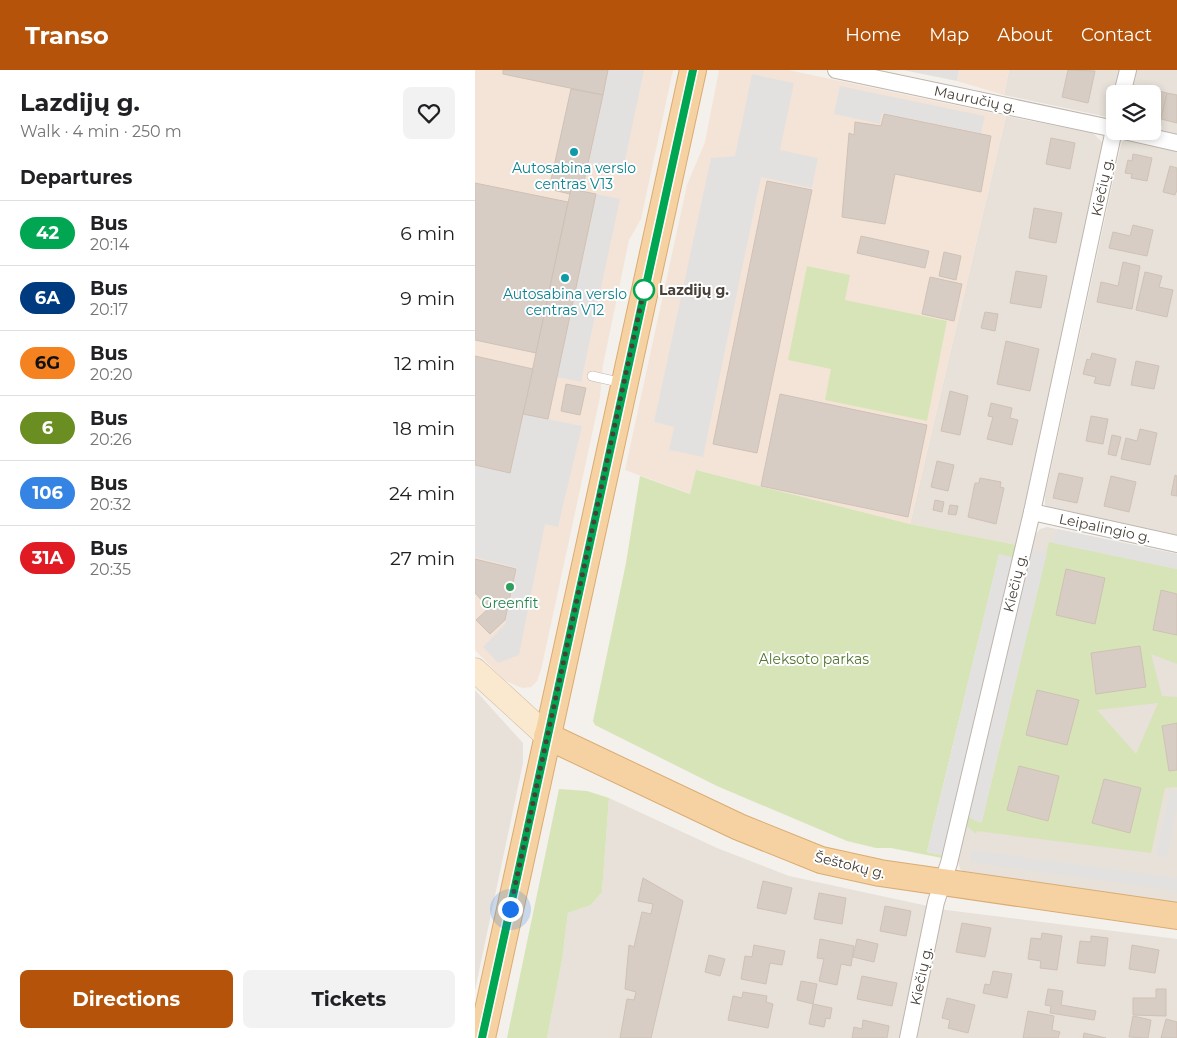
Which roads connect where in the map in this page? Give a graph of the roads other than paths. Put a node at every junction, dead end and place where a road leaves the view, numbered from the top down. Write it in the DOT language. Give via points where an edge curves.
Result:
graph roads {
  1 [pos="693,70"];
  2 [pos="836,70"];
  3 [pos="1128,70"];
  4 [pos="1124,85"];
  5 [pos="1106,127"];
  6 [pos="1161,139"];
  7 [pos="1115,140"];
  8 [pos="1177,142"];
  9 [pos="592,376"];
  10 [pos="624,384"];
  11 [pos="1032,512"];
  12 [pos="1177,544"];
  13 [pos="475,670"];
  14 [pos="547,736"];
  15 [pos="942,883"];
  16 [pos="1177,916"];
  17 [pos="482,1038"];
  18 [pos="908,1038"];
  1 -- 10 [label="main road"];
  2 -- 5 [label="street, Mauručių g."];
  3 -- 4 [label="street"];
  6 -- 8 [label="street, Mauručių g."];
  7 -- 11 [label="street, Kiečių g."];
  9 -- 10 [label="lane"];
  10 -- 14 [label="main road"];
  11 -- 12 [label="street, Leipalingio g."];
  11 -- 15 [label="street, Kiečių g."];
  13 -- 14 [label="street"];
  14 -- 15 [label="main road, Šeštokų g." via="739,827 821,860 880,874"];
  14 -- 17 [label="main road"];
  15 -- 16 [label="main road, Šeštokų g."];
  15 -- 18 [label="street, Kiečių g."];
}
